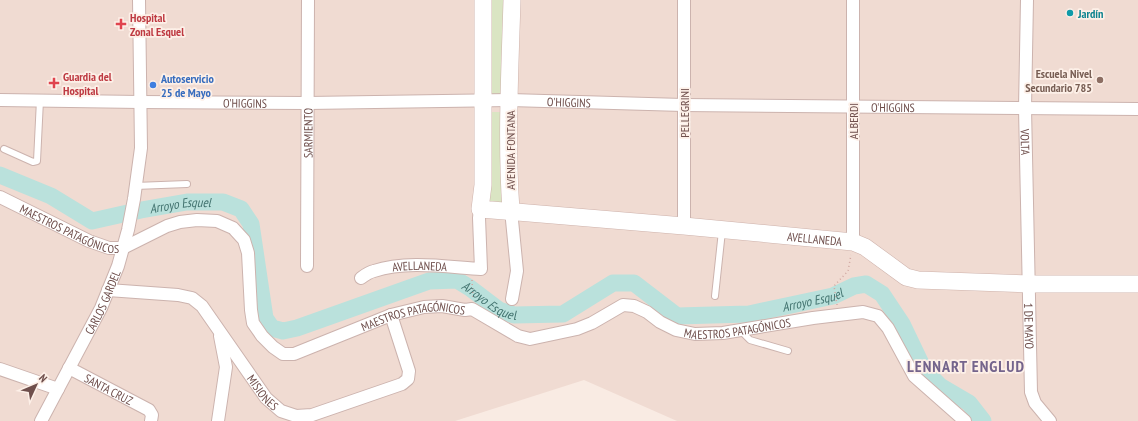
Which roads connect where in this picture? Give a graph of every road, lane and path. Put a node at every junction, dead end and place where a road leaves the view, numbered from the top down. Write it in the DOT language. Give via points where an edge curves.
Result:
graph roads {
  1 [pos="139,0"];
  2 [pos="308,0"];
  3 [pos="483,0"];
  4 [pos="512,0"];
  5 [pos="684,0"];
  6 [pos="853,0"];
  7 [pos="1027,0"];
  8 [pos="0,100"];
  9 [pos="40,100"];
  10 [pos="510,100"];
  11 [pos="484,101"];
  12 [pos="140,102"];
  13 [pos="308,103"];
  14 [pos="684,105"];
  15 [pos="853,106"];
  16 [pos="1025,108"];
  17 [pos="1138,109"];
  18 [pos="4,149"];
  19 [pos="187,184"];
  20 [pos="135,186"];
  21 [pos="0,197"];
  22 [pos="480,209"];
  23 [pos="511,210"];
  24 [pos="684,226"];
  25 [pos="722,229"];
  26 [pos="853,242"];
  27 [pos="123,248"];
  28 [pos="307,266"];
  29 [pos="361,278"];
  30 [pos="472,279"];
  31 [pos="1029,284"];
  32 [pos="1138,284"];
  33 [pos="108,290"];
  34 [pos="715,296"];
  35 [pos="473,299"];
  36 [pos="512,299"];
  37 [pos="836,304"];
  38 [pos="391,315"];
  39 [pos="740,330"];
  40 [pos="219,331"];
  41 [pos="788,351"];
  42 [pos="69,368"];
  43 [pos="0,369"];
  44 [pos="58,389"];
  45 [pos="150,416"];
  46 [pos="41,421"];
  47 [pos="218,421"];
  48 [pos="965,421"];
  49 [pos="1050,421"];
  1 -- 12 [label="street, CARLOS GARDEL"];
  2 -- 13 [label="street, SARMIENTO"];
  3 -- 11 [label="street"];
  4 -- 10 [label="street, AVENIDA FONTANA"];
  5 -- 14 [label="street, PELLEGRINI"];
  6 -- 15 [label="street, ALBERDI"];
  7 -- 16 [label="street, VOLTA"];
  8 -- 9 [label="street, O'HIGGINS"];
  9 -- 12 [label="street, O'HIGGINS"];
  9 -- 18 [label="lane" via="37,161 33,162"];
  10 -- 11 [label="street, O'HIGGINS"];
  10 -- 14 [label="street, O'HIGGINS"];
  10 -- 23 [label="street, AVENIDA FONTANA"];
  11 -- 13 [label="street, O'HIGGINS"];
  11 -- 22 [label="street" via="483,185"];
  12 -- 13 [label="street, O'HIGGINS"];
  12 -- 20 [label="street, CARLOS GARDEL" via="141,148"];
  13 -- 28 [label="street, SARMIENTO"];
  14 -- 15 [label="street, O'HIGGINS"];
  14 -- 24 [label="street, PELLEGRINI"];
  15 -- 16 [label="street, O'HIGGINS"];
  15 -- 26 [label="street, ALBERDI"];
  16 -- 17 [label="street, O'HIGGINS"];
  16 -- 31 [label="street, VOLTA"];
  19 -- 20 [label="lane"];
  20 -- 27 [label="street, CARLOS GARDEL"];
  21 -- 27 [label="street, MAESTROS PATAGÓNICOS" via="89,241 109,248"];
  22 -- 23 [label="street, AVELLANEDA"];
  22 -- 29 [label="street, AVELLANEDA" via="481,269 400,266 374,271"];
  23 -- 24 [label="street, AVELLANEDA"];
  23 -- 36 [label="street, AVENIDA FONTANA" via="517,271"];
  24 -- 25 [label="street, AVELLANEDA"];
  25 -- 26 [label="street, AVELLANEDA"];
  25 -- 34 [label="lane"];
  26 -- 31 [label="street, AVELLANEDA" via="865,247 906,277 918,280"];
  26 -- 37 [label="path" via="848,271 834,286"];
  27 -- 33 [label="street, CARLOS GARDEL"];
  27 -- 38 [label="street, MAESTROS PATAGÓNICOS" via="180,222 217,221 233,228 244,240 248,252 253,324 262,336 283,354 294,354"];
  30 -- 35 [label="path"];
  31 -- 32 [label="street, AVELLANEDA"];
  31 -- 49 [label="street, 1 DE MAYO" via="1031,392 1035,403"];
  33 -- 40 [label="street, MISIONES" via="192,298 202,306"];
  33 -- 42 [label="street, CARLOS GARDEL"];
  38 -- 39 [label="street, MAESTROS PATAGÓNICOS" via="424,307 472,309 518,336 530,338 578,329 623,305 634,306 647,312 676,330 695,334"];
  38 -- 40 [label="street, MISIONES" via="408,370 408,379 402,384 312,414 296,416 281,411 266,398"];
  39 -- 41 [label="lane" via="750,340"];
  39 -- 48 [label="street, MAESTROS PATAGÓNICOS" via="842,314 863,312 878,316 888,328 914,376"];
  40 -- 47 [label="street" via="226,367"];
  42 -- 44 [label="street, CARLOS GARDEL"];
  42 -- 45 [label="street, SANTA CRUZ"];
  43 -- 44 [label="street"];
  44 -- 46 [label="street, CARLOS GARDEL"];
}
